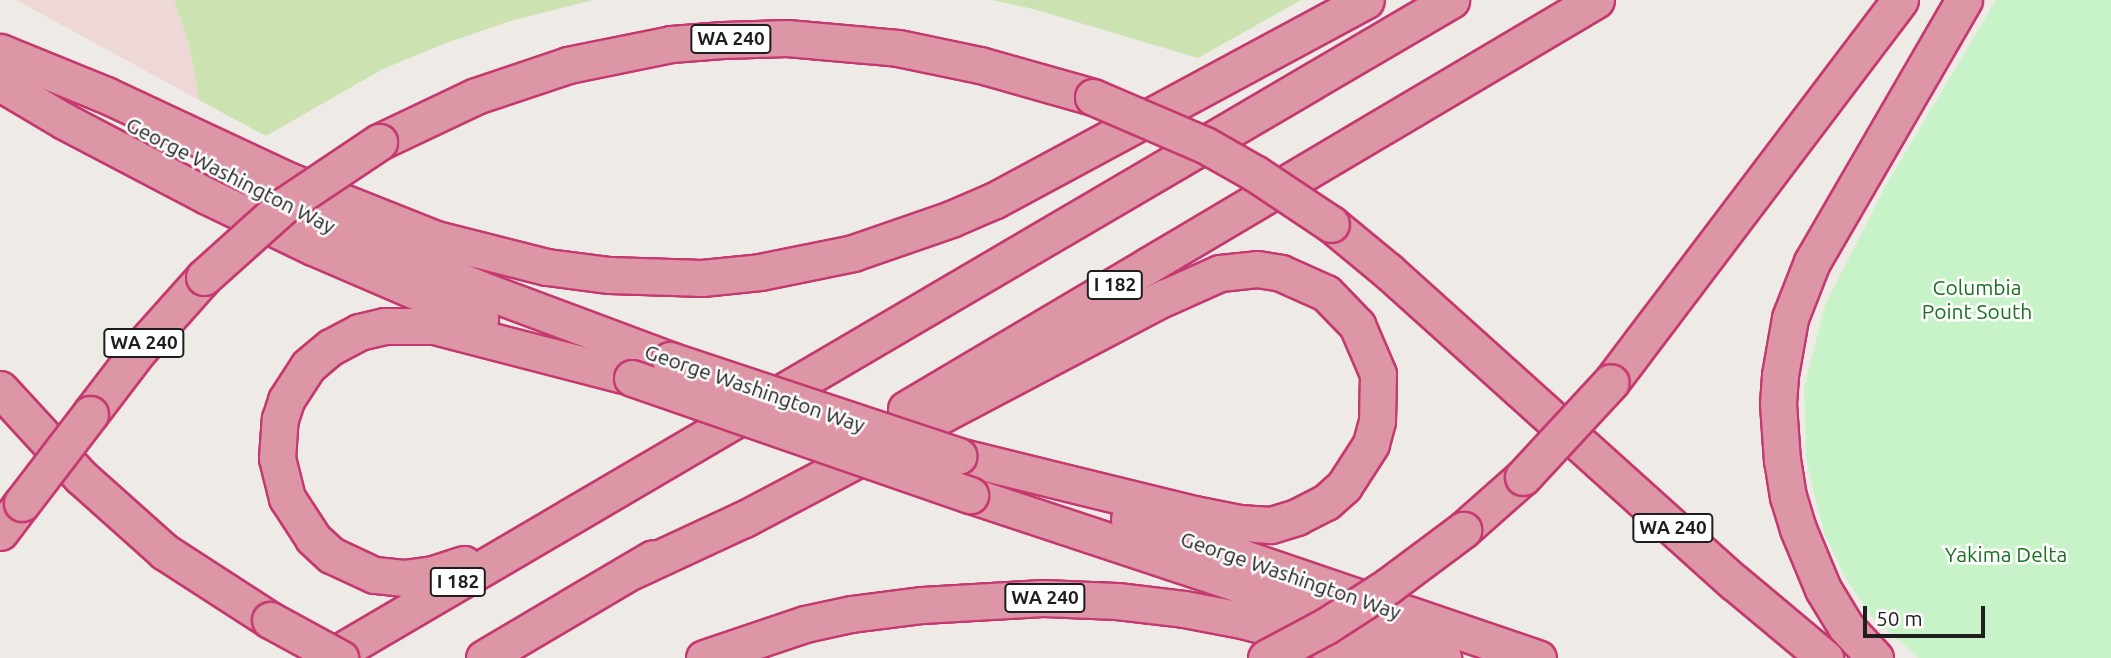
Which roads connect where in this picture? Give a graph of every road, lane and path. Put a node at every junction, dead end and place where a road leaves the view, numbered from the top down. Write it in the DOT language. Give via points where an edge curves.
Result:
graph roads {
  1 [pos="1366,0"];
  2 [pos="1451,0"];
  3 [pos="1596,0"];
  4 [pos="1900,0"];
  5 [pos="1964,0"];
  6 [pos="0,52"];
  7 [pos="0,83"];
  8 [pos="627,377"];
  9 [pos="0,389"];
  10 [pos="958,456"];
  11 [pos="587,505"];
  12 [pos="0,532"];
  13 [pos="634,570"];
  14 [pos="329,658"];
  15 [pos="340,658"];
  16 [pos="484,658"];
  17 [pos="704,658"];
  18 [pos="1266,658"];
  19 [pos="1387,658"];
  20 [pos="1443,658"];
  21 [pos="1538,658"];
  22 [pos="1825,658"];
  23 [pos="1875,658"];
  1 -- 6 [label="highway" via="995,200 951,219 853,253 760,272 702,278 608,275 547,267 436,240 290,181 106,95"];
  2 -- 11 [label="highway, I 182"];
  3 -- 13 [label="highway, I 182"];
  4 -- 18 [label="highway, bridge" via="1611,382 1523,477 1463,530 1388,586"];
  5 -- 23 [label="highway" via="1812,262 1790,318 1780,375 1782,461 1798,529 1846,627"];
  6 -- 10 [label="highway, George Washington Way, bridge" via="160,141 371,244 670,360"];
  7 -- 8 [label="highway, George Washington Way" via="147,165 313,247 438,303"];
  8 -- 11 [label="highway" via="433,326 385,326 359,332 307,366 280,419 280,479 299,520 331,555 374,575 404,578 467,563"];
  8 -- 20 [label="highway, George Washington Way, bridge" via="1266,593"];
  9 -- 15 [label="highway, bridge" via="81,477 154,542 213,586"];
  10 -- 13 [label="highway" via="1216,519 1270,525 1326,502 1344,486 1371,444 1377,421 1378,374 1357,325 1326,293 1281,273 1257,269 1220,273 1164,298 744,519"];
  10 -- 21 [label="highway, George Washington Way"];
  11 -- 14 [label="highway, I 182"];
  12 -- 22 [label="highway, WA 240, bridge" via="139,350 204,277 282,207 379,142 476,96 568,65 671,44 788,38 898,48 1093,97 1205,145 1255,174 1331,225 1388,271"];
  13 -- 16 [label="highway, I 182"];
  17 -- 19 [label="highway, WA 240" via="805,624 851,614 1043,598 1184,608"];
}
